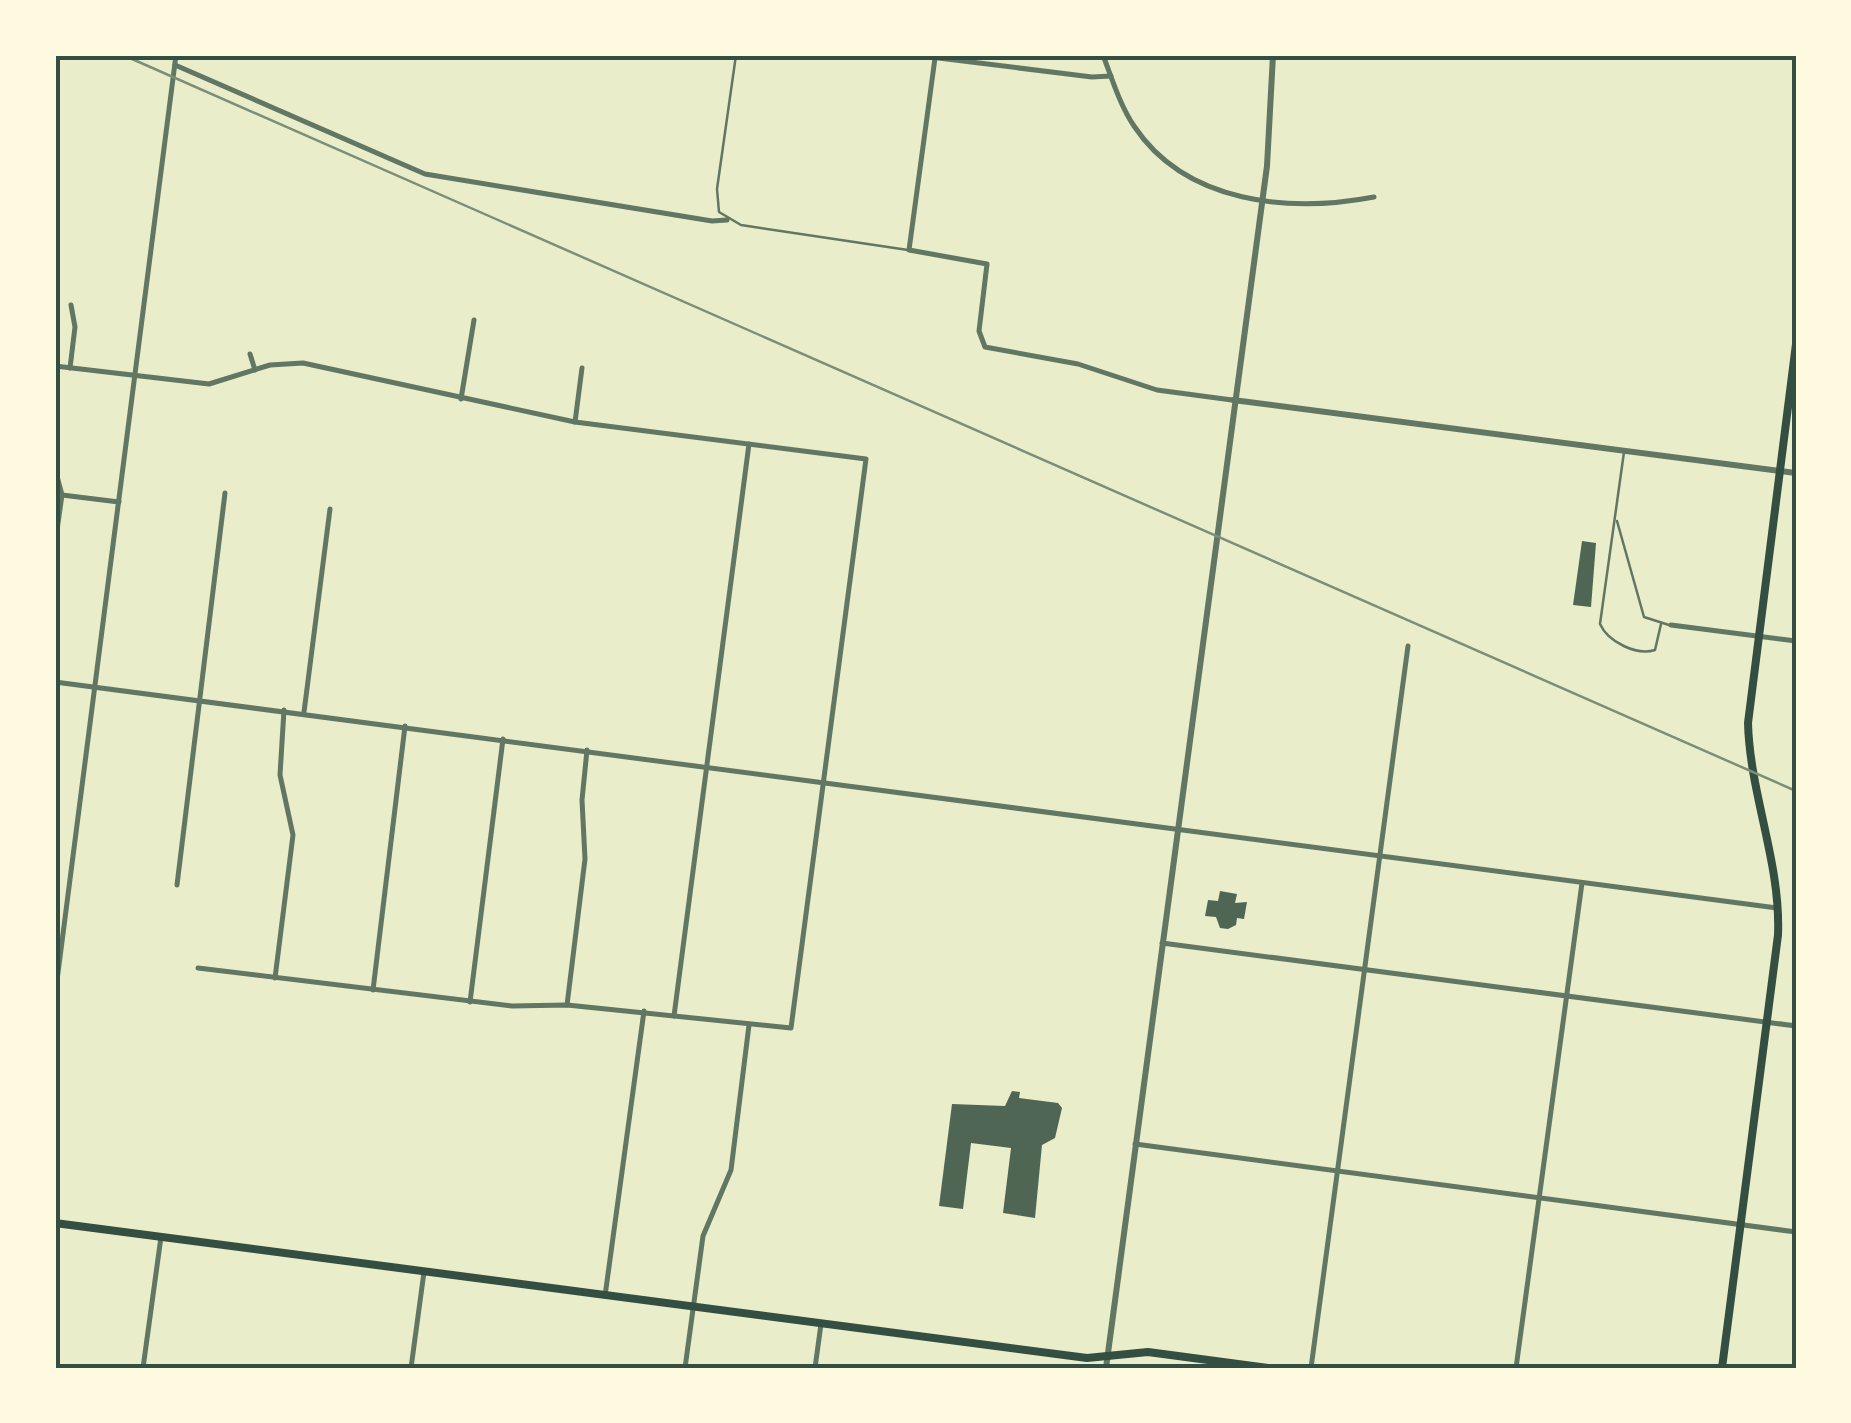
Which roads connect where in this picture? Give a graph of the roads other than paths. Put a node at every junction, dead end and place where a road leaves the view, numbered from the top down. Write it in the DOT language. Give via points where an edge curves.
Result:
graph roads {
  1 [pos="736,55"];
  2 [pos="914,55"];
  3 [pos="1103,55"];
  4 [pos="1273,55"];
  5 [pos="175,56"];
  6 [pos="935,58"];
  7 [pos="175,66"];
  8 [pos="1111,76"];
  9 [pos="1374,197"];
  10 [pos="1260,200"];
  11 [pos="727,220"];
  12 [pos="910,250"];
  13 [pos="71,305"];
  14 [pos="474,320"];
  15 [pos="1796,344"];
  16 [pos="250,354"];
  17 [pos="55,366"];
  18 [pos="70,368"];
  19 [pos="582,368"];
  20 [pos="256,370"];
  21 [pos="136,376"];
  22 [pos="461,399"];
  23 [pos="1233,400"];
  24 [pos="575,422"];
  25 [pos="749,444"];
  26 [pos="1624,450"];
  27 [pos="55,470"];
  28 [pos="1779,471"];
  29 [pos="1796,474"];
  30 [pos="225,493"];
  31 [pos="62,495"];
  32 [pos="120,502"];
  33 [pos="330,509"];
  34 [pos="1616,516"];
  35 [pos="55,544"];
  36 [pos="1660,624"];
  37 [pos="1671,625"];
  38 [pos="1758,636"];
  39 [pos="1796,641"];
  40 [pos="1408,646"];
  41 [pos="55,682"];
  42 [pos="94,686"];
  43 [pos="200,700"];
  44 [pos="284,710"];
  45 [pos="304,712"];
  46 [pos="405,726"];
  47 [pos="503,739"];
  48 [pos="587,750"];
  49 [pos="708,766"];
  50 [pos="824,781"];
  51 [pos="1177,829"];
  52 [pos="1378,856"];
  53 [pos="1582,883"];
  54 [pos="177,885"];
  55 [pos="55,901"];
  56 [pos="67,903"];
  57 [pos="1778,908"];
  58 [pos="1162,943"];
  59 [pos="198,968"];
  60 [pos="1364,970"];
  61 [pos="274,978"];
  62 [pos="373,990"];
  63 [pos="55,996"];
  64 [pos="1566,997"];
  65 [pos="470,1002"];
  66 [pos="566,1004"];
  67 [pos="644,1012"];
  68 [pos="674,1016"];
  69 [pos="1767,1022"];
  70 [pos="750,1026"];
  71 [pos="1796,1026"];
  72 [pos="1135,1144"];
  73 [pos="1337,1171"];
  74 [pos="1539,1198"];
  75 [pos="55,1222"];
  76 [pos="1741,1224"];
  77 [pos="1796,1232"];
  78 [pos="161,1237"];
  79 [pos="424,1272"];
  80 [pos="606,1296"];
  81 [pos="693,1307"];
  82 [pos="821,1324"];
  83 [pos="1107,1357"];
  84 [pos="143,1368"];
  85 [pos="412,1368"];
  86 [pos="685,1368"];
  87 [pos="815,1368"];
  88 [pos="1106,1368"];
  89 [pos="1268,1368"];
  90 [pos="1311,1368"];
  91 [pos="1516,1368"];
  92 [pos="1722,1368"];
  1 -- 11 [label="lane" via="716,206"];
  2 -- 6 [label="street"];
  3 -- 8 [label="street"];
  4 -- 10 [label="street"];
  5 -- 7 [label="street"];
  6 -- 8 [label="street"];
  6 -- 12 [label="street"];
  7 -- 11 [label="street" via="425,174"];
  7 -- 21 [label="street"];
  8 -- 10 [label="street" via="1136,128 1164,159 1210,188"];
  9 -- 10 [label="street" via="1316,204"];
  10 -- 23 [label="street"];
  11 -- 12 [label="lane"];
  12 -- 23 [label="street" via="987,264 979,331 991,351 1078,364 1157,390"];
  13 -- 18 [label="street"];
  14 -- 22 [label="street"];
  15 -- 28 [label="main road"];
  16 -- 20 [label="street"];
  17 -- 18 [label="street"];
  18 -- 21 [label="street"];
  19 -- 24 [label="street"];
  20 -- 21 [label="street" via="209,384"];
  20 -- 22 [label="street" via="303,363"];
  21 -- 32 [label="street"];
  22 -- 24 [label="street"];
  23 -- 26 [label="street"];
  23 -- 51 [label="street"];
  24 -- 25 [label="street"];
  25 -- 49 [label="street"];
  25 -- 50 [label="street" via="866,460"];
  26 -- 28 [label="street"];
  26 -- 34 [label="lane"];
  27 -- 31 [label="street"];
  28 -- 29 [label="street"];
  28 -- 38 [label="main road"];
  30 -- 43 [label="street"];
  31 -- 32 [label="street"];
  31 -- 35 [label="street"];
  32 -- 42 [label="street"];
  33 -- 45 [label="street"];
  34 -- 36 [label="lane" via="1644,618"];
  34 -- 36 [label="lane" via="1602,630 1651,653"];
  36 -- 37 [label="lane"];
  37 -- 38 [label="street"];
  38 -- 39 [label="street"];
  38 -- 57 [label="main road" via="1750,750"];
  40 -- 52 [label="street"];
  41 -- 42 [label="street"];
  42 -- 43 [label="street"];
  42 -- 56 [label="street"];
  43 -- 44 [label="street"];
  43 -- 54 [label="street"];
  44 -- 45 [label="street"];
  44 -- 61 [label="street" via="280,775 293,835"];
  45 -- 46 [label="street"];
  46 -- 47 [label="street"];
  46 -- 62 [label="street"];
  47 -- 48 [label="street"];
  47 -- 65 [label="street"];
  48 -- 49 [label="street"];
  48 -- 66 [label="street" via="585,860"];
  49 -- 50 [label="street"];
  49 -- 68 [label="street"];
  50 -- 51 [label="street"];
  50 -- 70 [label="street" via="790,1028"];
  51 -- 52 [label="street"];
  51 -- 58 [label="street"];
  52 -- 53 [label="street"];
  52 -- 60 [label="street"];
  53 -- 57 [label="street"];
  53 -- 64 [label="street"];
  55 -- 56 [label="street"];
  56 -- 63 [label="street"];
  57 -- 69 [label="main road"];
  58 -- 60 [label="street"];
  58 -- 72 [label="street"];
  59 -- 61 [label="street"];
  60 -- 64 [label="street"];
  60 -- 73 [label="street"];
  61 -- 62 [label="street"];
  62 -- 65 [label="street"];
  64 -- 69 [label="street"];
  64 -- 74 [label="street"];
  65 -- 66 [label="street"];
  66 -- 67 [label="street"];
  67 -- 68 [label="street"];
  67 -- 80 [label="street"];
  68 -- 70 [label="street"];
  69 -- 71 [label="street"];
  69 -- 76 [label="main road"];
  70 -- 81 [label="street" via="731,1170 707,1222"];
  72 -- 73 [label="street"];
  72 -- 83 [label="street"];
  73 -- 74 [label="street"];
  73 -- 90 [label="street"];
  74 -- 76 [label="street"];
  74 -- 91 [label="street"];
  75 -- 78 [label="main road"];
  76 -- 77 [label="street"];
  76 -- 92 [label="main road"];
  78 -- 79 [label="main road"];
  78 -- 84 [label="street"];
  79 -- 80 [label="main road"];
  79 -- 85 [label="street"];
  80 -- 81 [label="main road"];
  81 -- 82 [label="main road"];
  81 -- 86 [label="street"];
  82 -- 83 [label="main road"];
  82 -- 87 [label="street"];
  83 -- 88 [label="street"];
  83 -- 89 [label="main road" via="1148,1352"];
}
